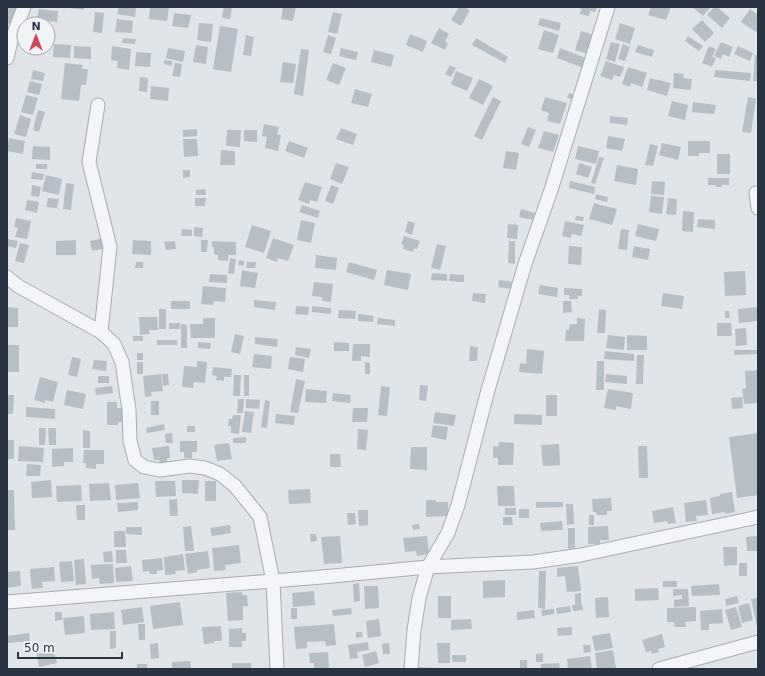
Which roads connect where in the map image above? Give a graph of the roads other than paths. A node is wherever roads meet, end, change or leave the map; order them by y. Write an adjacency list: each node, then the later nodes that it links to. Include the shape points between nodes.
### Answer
1 (24, 7): 3 (street)
2 (608, 7): 10 (street, via 525,264 458,505 448,533)
3 (7, 58)
4 (98, 105): 8 (street, via 89,162 110,248)
5 (756, 193): 6 (street)
6 (758, 208)
7 (7, 277): 8 (street, via 18,286)
8 (101, 332): 11 (street, via 114,344 122,362 129,410 130,441 135,460 144,467 159,470 190,466 205,468 220,474 235,486 260,517)
9 (758, 517): 10 (street, via 581,555 533,562)
10 (428, 567): 11 (street); 15 (street, via 419,598)
11 (272, 581): 12 (street); 14 (street)
12 (7, 602)
13 (758, 642): 16 (street)
14 (278, 669)
15 (412, 669)
16 (659, 669)

